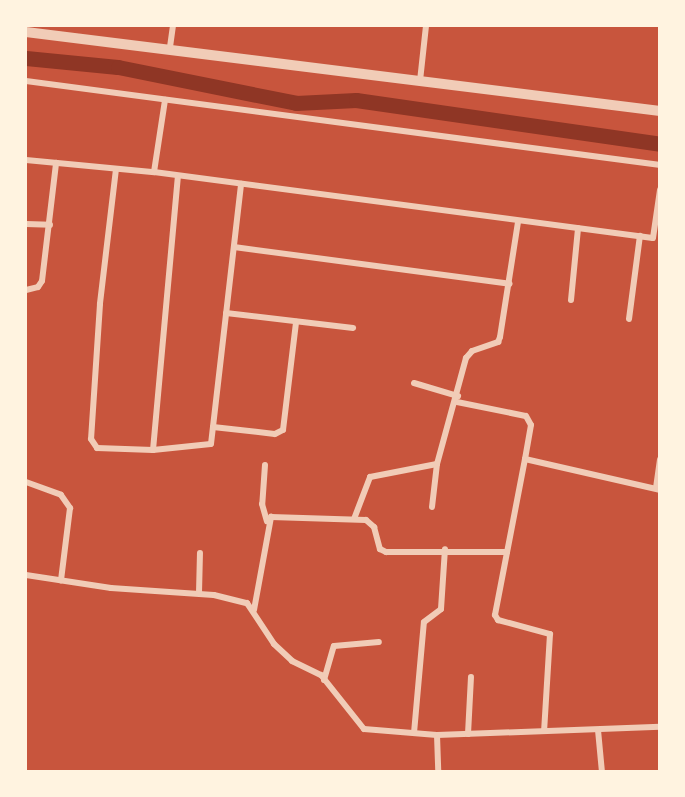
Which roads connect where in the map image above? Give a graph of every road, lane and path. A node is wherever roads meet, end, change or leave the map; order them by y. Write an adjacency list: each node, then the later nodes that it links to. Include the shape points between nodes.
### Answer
1 (173, 26): 4 (street)
2 (426, 26): 6 (street)
3 (26, 32): 4 (street)
4 (170, 47): 6 (street)
5 (26, 81): 7 (street)
6 (420, 81): 8 (street)
7 (165, 100): 11 (street); 13 (street)
8 (660, 111)
9 (26, 160): 10 (street)
10 (56, 163): 12 (street); 19 (street)
11 (660, 165)
12 (116, 169): 13 (street); 34 (street, via 100,304 91,443 97,448)
13 (154, 172): 14 (street)
14 (178, 177): 15 (street); 34 (street)
15 (241, 184): 17 (street); 23 (street)
16 (660, 190): 22 (street)
17 (518, 222): 20 (street); 24 (street)
18 (26, 224): 19 (street)
19 (50, 225): 25 (street, via 42,281 38,287)
20 (578, 228): 21 (street); 26 (street)
21 (640, 236): 22 (street); 28 (street)
22 (656, 238)
23 (234, 247): 24 (street); 27 (street)
24 (510, 284): 32 (street, via 498,342 469,353)
25 (26, 290)
26 (571, 300)
27 (226, 313): 29 (street); 33 (street)
28 (629, 319)
29 (297, 322): 30 (street); 33 (street, via 283,430 275,434)
30 (353, 328)
31 (414, 383): 32 (street)
32 (457, 399): 35 (street, via 526,416 531,425); 37 (street)
33 (213, 427): 34 (street, via 208,447)
34 (153, 450)
35 (525, 459): 40 (street); 45 (street)
36 (660, 459): 40 (street)
37 (437, 464): 41 (street); 42 (street, via 370,477)
38 (265, 465): 43 (street, via 262,504)
39 (26, 482): 48 (street, via 61,495 70,508)
40 (658, 489)
41 (432, 507)
42 (354, 519): 43 (street, via 270,517); 44 (street, via 371,523 383,551)
43 (267, 521): 50 (street)
44 (445, 549): 45 (street); 57 (street, via 441,609 423,625)
45 (507, 552): 56 (street, via 495,618 550,633)
46 (200, 553): 49 (street)
47 (26, 575): 48 (street)
48 (61, 580): 49 (street, via 111,588)
49 (199, 593): 50 (street, via 236,599)
50 (254, 610): 53 (street, via 287,658 315,670)
51 (379, 642): 53 (street, via 334,646)
52 (471, 677): 58 (street)
53 (324, 680): 57 (street, via 364,729)
54 (660, 727): 55 (street)
55 (598, 730): 56 (street); 61 (street)
56 (544, 731): 58 (street)
57 (414, 733): 59 (street)
58 (468, 734): 59 (street)
59 (437, 735): 60 (street)
60 (438, 771)
61 (602, 771)

